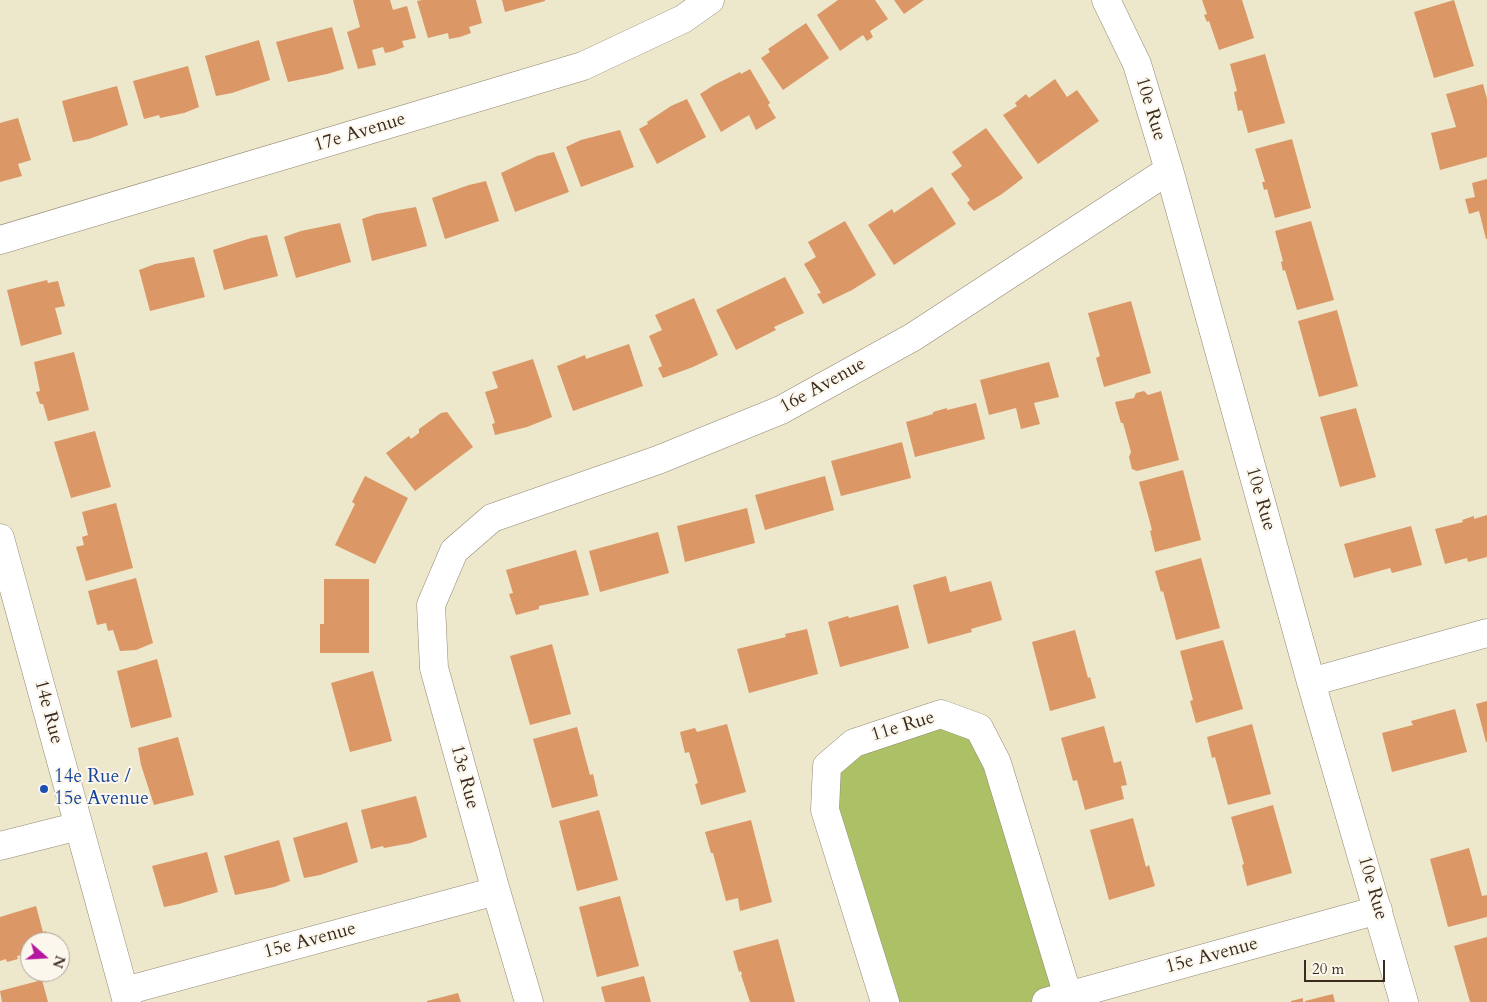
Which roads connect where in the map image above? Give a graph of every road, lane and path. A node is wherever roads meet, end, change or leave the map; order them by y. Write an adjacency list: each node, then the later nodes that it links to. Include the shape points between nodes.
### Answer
1 (710, 0): 4 (street, 17e Avenue, via 683,18 583,66)
2 (1106, 0): 3 (street, 10e Rue, via 1137,64)
3 (1168, 170): 6 (street, 16e Avenue, via 913,337 781,410 658,460 492,518); 8 (street, 10e Rue)
4 (0, 240)
5 (0, 538): 9 (street, 14e Rue)
6 (454, 551): 11 (street, 13e Rue, via 431,605 434,668)
7 (1487, 633): 8 (street)
8 (1311, 682): 12 (street, 10e Rue)
9 (79, 826): 10 (street); 13 (street, 14e Rue)
10 (0, 846)
11 (496, 891): 13 (street, 15e Avenue); 15 (street, 13e Rue)
12 (1378, 910): 14 (street, 15e Avenue); 17 (street, 10e Rue)
13 (126, 997)
14 (1057, 999): 16 (street, 11e Rue, via 997,763 979,728 941,714 854,742 827,766 826,810)
15 (529, 1002)
16 (885, 1002)
17 (1404, 1002)

